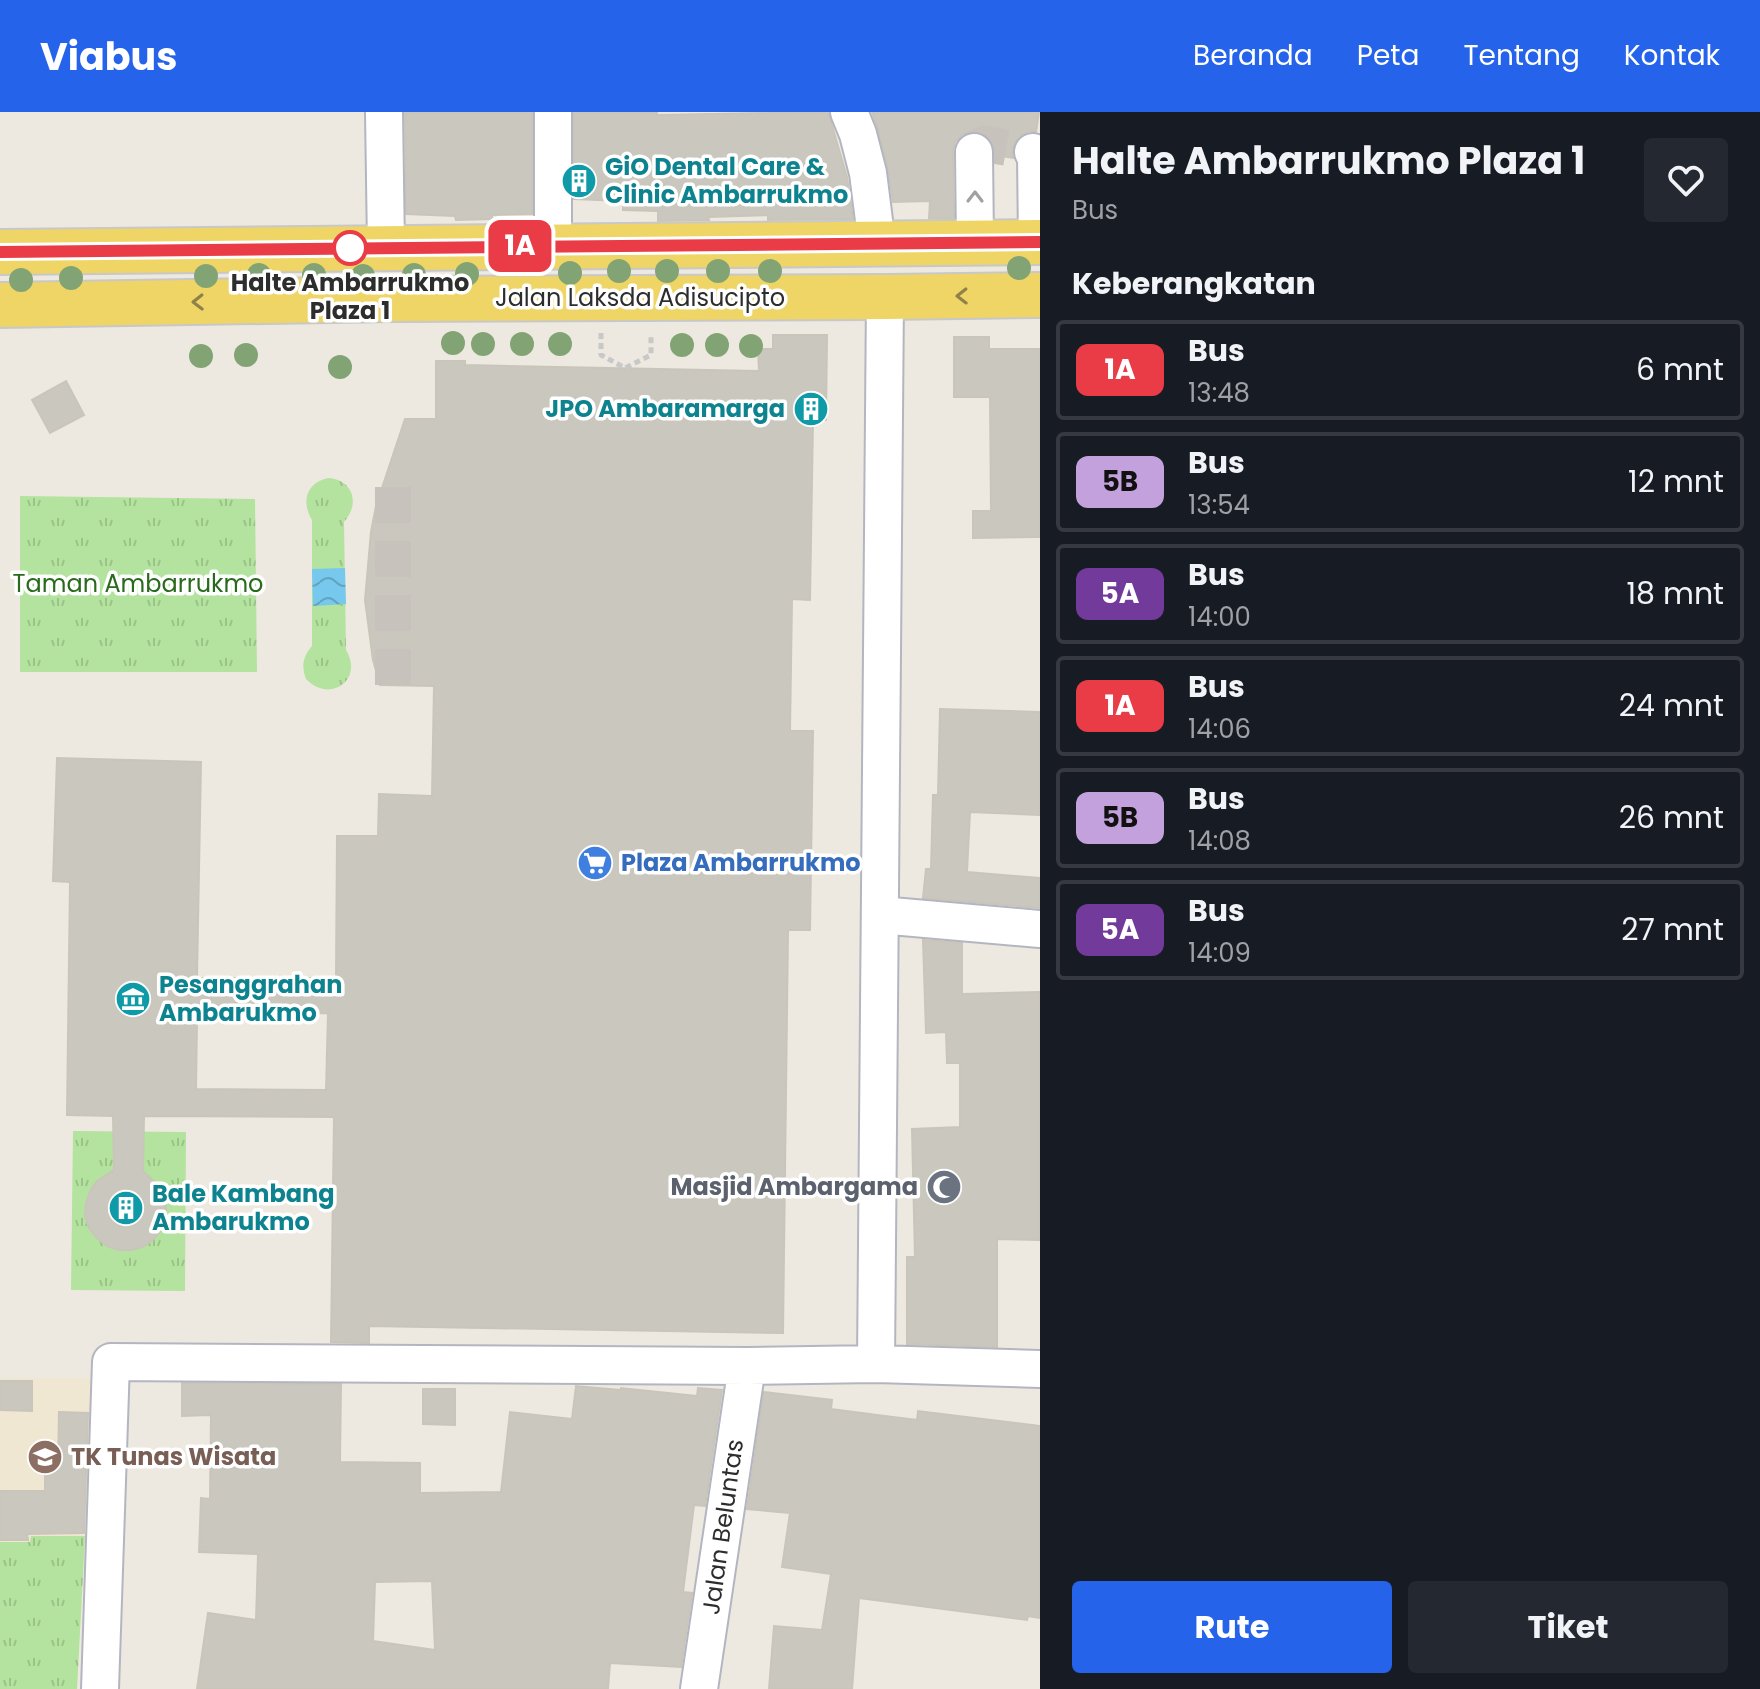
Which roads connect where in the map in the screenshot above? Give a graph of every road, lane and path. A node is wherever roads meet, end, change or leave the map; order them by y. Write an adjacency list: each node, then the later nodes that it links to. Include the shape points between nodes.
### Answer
1 (384, 112): 10 (street)
2 (553, 112): 9 (street)
3 (849, 112): 8 (street, via 868,173)
4 (974, 152): 7 (street, one-way to 4)
5 (1033, 152): 6 (street)
6 (1038, 242): 7 (main road)
7 (975, 243): 8 (main road)
8 (877, 244): 9 (main road)
9 (553, 246): 10 (main road)
10 (386, 247): 11 (main road)
11 (0, 252)
12 (1040, 295): 13 (main road, Jalan Laksda Adisucipto, one-way to 13)
13 (885, 297): 14 (main road, Jalan Laksda Adisucipto, one-way to 14); 17 (street)
14 (0, 305)
15 (651, 326): 16 (path, via 651,355 625,368 601,355)
16 (600, 327)
17 (880, 915): 18 (street); 19 (street)
18 (1040, 929)
19 (876, 1364): 20 (street); 21 (street)
20 (747, 1366): 22 (street, via 111,1362); 23 (street, Jalan Beluntas)
21 (1040, 1369)
22 (100, 1689)
23 (699, 1689)

